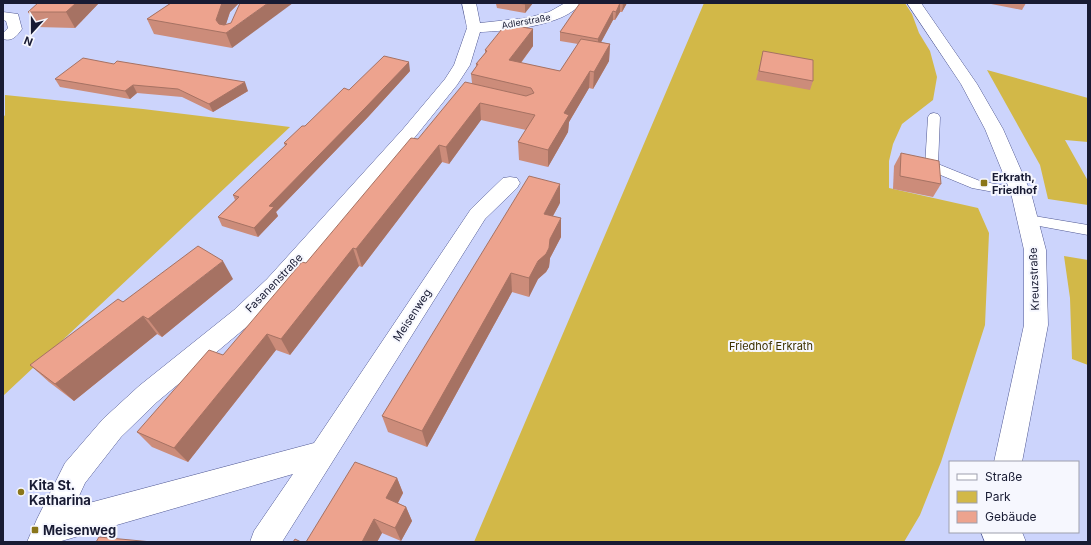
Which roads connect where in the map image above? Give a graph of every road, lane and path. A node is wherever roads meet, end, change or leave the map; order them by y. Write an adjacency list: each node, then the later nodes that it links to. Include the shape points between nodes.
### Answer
1 (469, 3): 5 (street, Fasanenstraße)
2 (574, 3): 5 (street, Adlerstraße, via 563,12 547,18)
3 (914, 3): 9 (street, Kreuzstraße, via 969,84 994,130)
4 (3, 16): 6 (street, via 13,17 15,29)
5 (474, 28): 16 (street, Fasanenstraße, via 453,91 409,133 275,285 242,317 148,394 112,428 75,473)
6 (8, 36)
7 (934, 117): 9 (lane, via 931,166 977,185)
8 (510, 183): 12 (street, Meisenweg, via 478,214)
9 (1021, 193): 10 (street, Kreuzstraße)
10 (1028, 220): 11 (lane); 13 (street, Kreuzstraße, via 1035,250 1036,325)
11 (1088, 230)
12 (323, 453): 16 (street); 17 (street, Meisenweg)
13 (1008, 461)
14 (991, 533): 18 (street)
15 (998, 533): 19 (street)
16 (45, 535)
17 (265, 542)
18 (986, 542)
19 (1011, 542)

